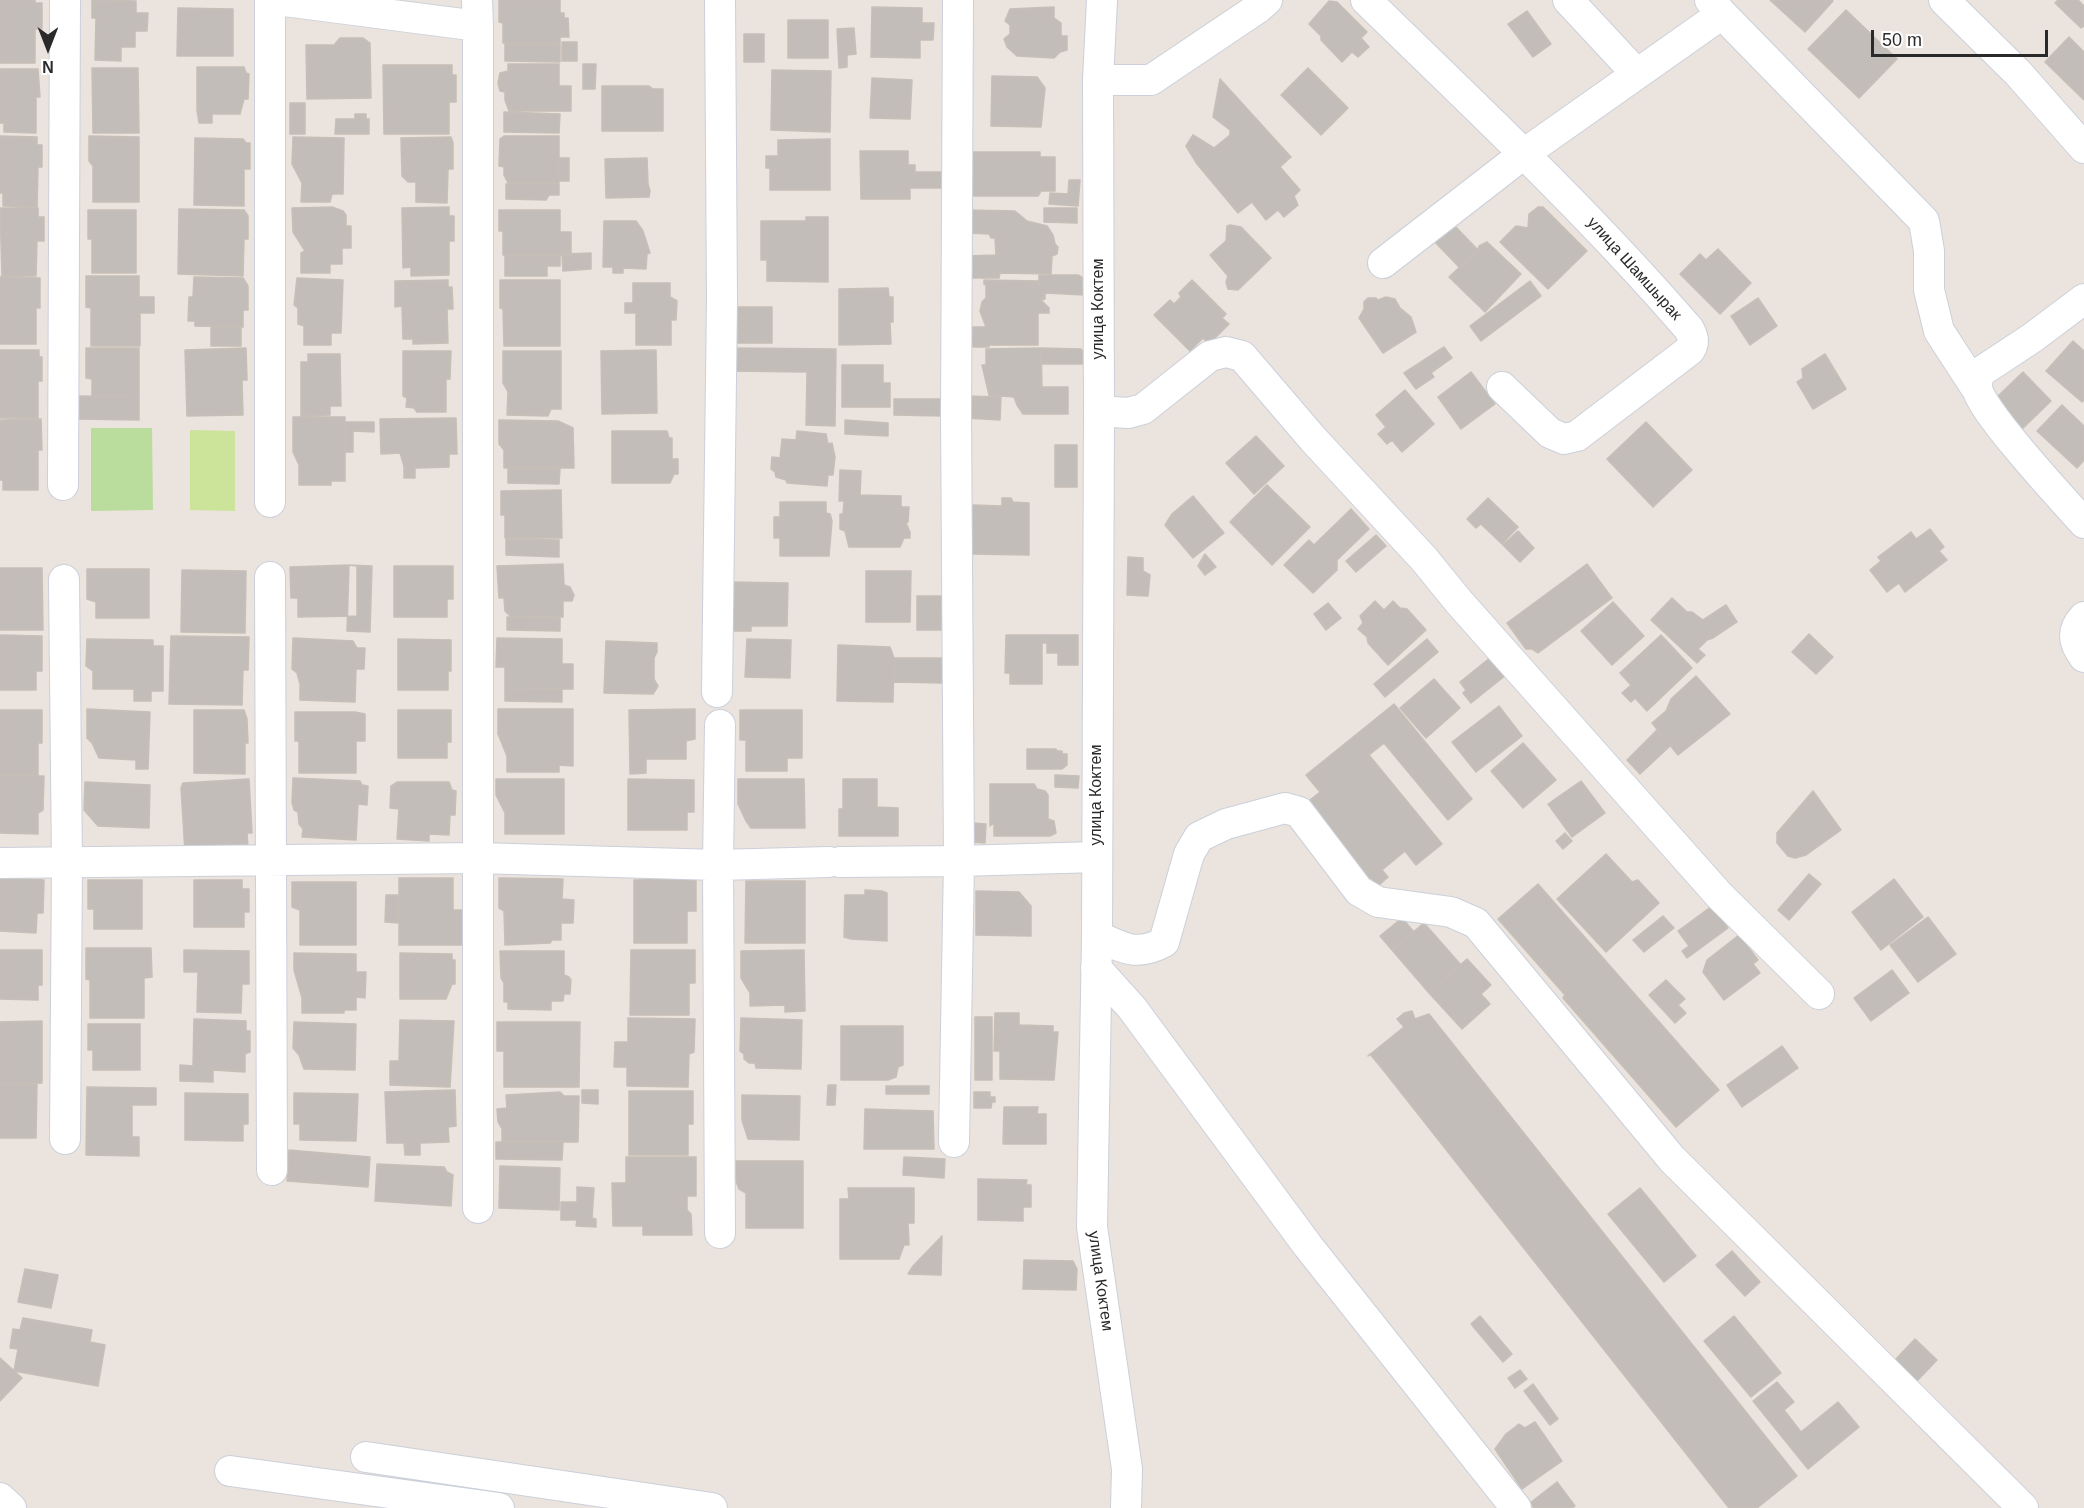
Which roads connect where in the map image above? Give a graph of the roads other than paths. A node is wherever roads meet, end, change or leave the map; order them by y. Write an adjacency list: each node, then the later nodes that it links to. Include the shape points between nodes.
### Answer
1 (65, 0): 22 (street)
2 (270, 0): 23 (street)
3 (277, 0): 12 (street)
4 (720, 0): 29 (street, via 722,299)
5 (958, 0): 34 (street)
6 (1102, 0): 14 (street, улица Коктем)
7 (1267, 0): 14 (street, via 1151,80)
8 (1366, 0): 16 (street)
9 (1568, 0): 13 (street)
10 (1944, 0): 15 (street, via 2018,73)
11 (1716, 7): 13 (street); 20 (street, via 1924,221 1929,290 1939,331)
12 (478, 13): 32 (street)
13 (1636, 74): 16 (street)
14 (1098, 80): 21 (street, улица Коктем)
15 (2084, 148)
16 (1525, 153): 17 (street); 19 (street, улица Шамшырак, via 1635,267 1689,329 1693,345 1577,436 1564,439 1550,433)
17 (1383, 263)
18 (2084, 299): 20 (street, via 1979,373)
19 (1502, 387)
20 (1976, 388): 24 (street, via 2026,458)
21 (1099, 411): 31 (street, улица Коктем); 40 (street, via 1128,413 1143,409 1210,356 1226,352 1242,356 1719,895)
22 (63, 485)
23 (270, 502)
24 (2084, 523)
25 (270, 578): 33 (street)
26 (64, 580): 36 (street)
27 (2084, 617): 28 (street, via 2075,631 2075,645)
28 (2084, 657)
29 (717, 692)
30 (720, 725): 37 (street)
31 (1097, 857): 34 (street); 38 (street, улица Коктем)
32 (478, 858): 33 (street); 37 (street); 44 (street)
33 (271, 861): 36 (street); 43 (street)
34 (959, 861): 37 (street); 42 (street)
35 (0, 863): 36 (street)
36 (67, 863): 41 (street)
37 (718, 865): 45 (street)
38 (1097, 936): 39 (street, улица Коктем); 54 (street, via 1130,950 1150,950 1164,942 1186,862 1200,837 1226,824 1285,808 1299,812 1359,891 1378,902 1451,912 1476,923 1672,1159)
39 (1096, 968): 52 (street, улица Коктем, via 1092,1227 1127,1469); 53 (street, via 1132,1008 1308,1246)
40 (1819, 994)
41 (65, 1139)
42 (954, 1142)
43 (272, 1170)
44 (478, 1208)
45 (720, 1233)
46 (366, 1457): 51 (street)
47 (230, 1471): 50 (street)
48 (0, 1498): 49 (street)
49 (11, 1508)
50 (499, 1508)
51 (712, 1508)
52 (1126, 1508)
53 (1516, 1508)
54 (2023, 1508)

